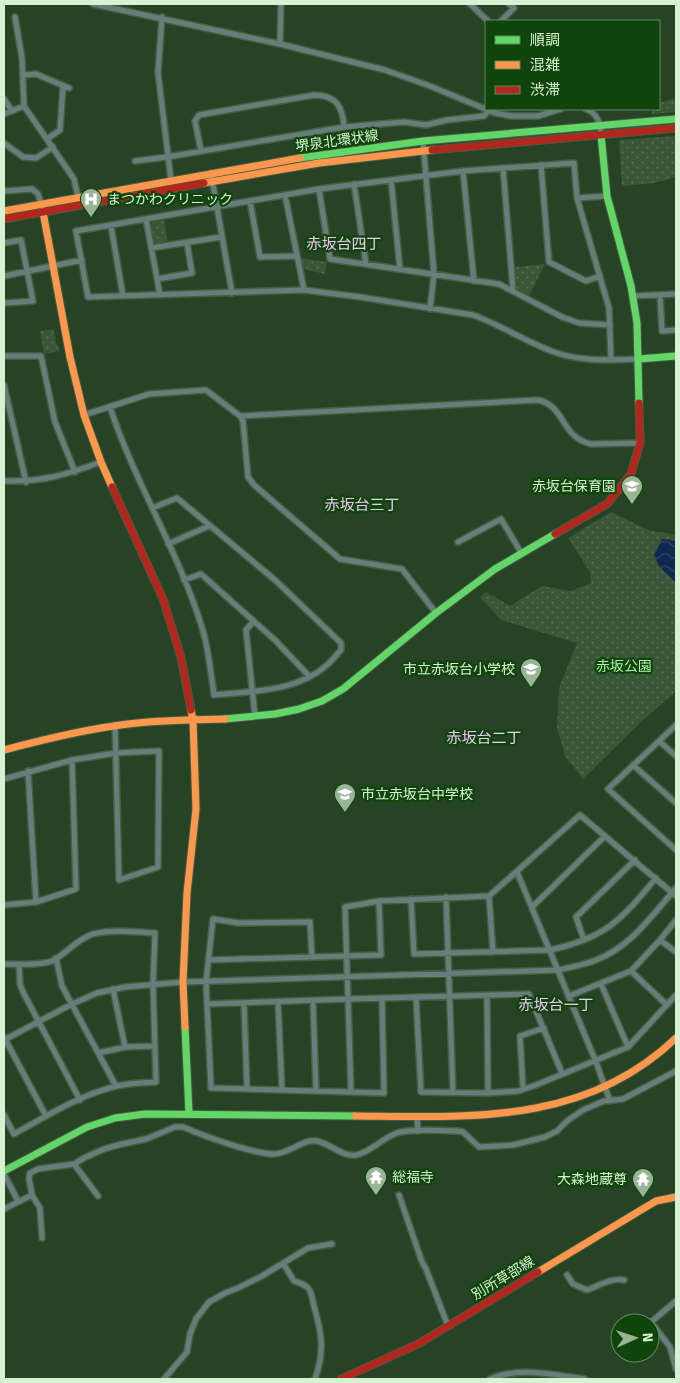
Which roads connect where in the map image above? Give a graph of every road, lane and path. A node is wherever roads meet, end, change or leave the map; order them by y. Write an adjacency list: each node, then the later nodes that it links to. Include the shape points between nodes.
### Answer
1 (93, 4): 6 (street)
2 (281, 4): 9 (street)
3 (470, 4): 7 (street)
4 (509, 4): 8 (street, via 514,8)
5 (14, 17): 10 (street)
6 (162, 17): 9 (street); 30 (street, via 158,73)
7 (487, 20)
8 (502, 20)
9 (280, 44): 13 (street, via 385,70)
10 (23, 75): 12 (street); 24 (street, via 36,74 66,87 60,130)
11 (4, 99): 17 (street)
12 (24, 106): 17 (street); 24 (street)
13 (485, 108)
14 (489, 110): 15 (street, via 502,115 538,116); 21 (street, via 484,116 426,125 404,122)
15 (554, 110)
16 (587, 110): 20 (street, via 596,116)
17 (12, 111): 18 (street)
18 (4, 114)
19 (676, 119): 20 (street, 堺泉北環状線)
20 (600, 126): 23 (street); 25 (street, 堺泉北環状線)
21 (344, 127): 28 (street); 28 (street, via 342,110 330,98 322,95 295,98 199,115 195,121)
22 (676, 128): 23 (street, 堺泉北環状線)
23 (601, 134): 29 (street, 堺泉北環状線); 44 (street)
24 (47, 139): 27 (street)
25 (423, 142): 29 (street); 35 (street, 堺泉北環状線)
26 (4, 143): 27 (street, via 23,156 36,158)
27 (52, 147): 45 (street, via 74,179)
28 (201, 151): 30 (street)
29 (424, 151): 36 (street); 39 (street, 堺泉北環状線, via 319,163)
30 (167, 158): 31 (street); 37 (street)
31 (136, 161)
32 (541, 165): 33 (street); 46 (street, via 574,163); 67 (street, via 550,262 586,281)
33 (502, 168): 34 (street); 71 (street)
34 (463, 171): 36 (street); 69 (street)
35 (210, 173): 37 (street, 堺泉北環状線); 39 (street)
36 (426, 176): 38 (street); 65 (street)
37 (171, 180): 45 (street, 堺泉北環状線)
38 (391, 180): 40 (street); 63 (street)
39 (212, 182): 49 (street); 51 (street, 堺泉北環状線)
40 (354, 184): 41 (street); 61 (street)
41 (319, 189): 43 (street); 61 (street, via 330,259)
42 (4, 191): 48 (street, via 32,189 38,194)
43 (285, 195): 47 (street); 59 (street)
44 (607, 196): 46 (street); 77 (street)
45 (78, 197): 48 (street, 堺泉北環状線)
46 (578, 198): 67 (street)
47 (250, 201): 49 (street); 59 (street, via 260,257)
48 (41, 204): 50 (street, 堺泉北環状線); 51 (street)
49 (216, 207): 53 (street); 55 (street)
50 (4, 211)
51 (43, 212): 52 (street, 堺泉北環状線); 62 (street)
52 (4, 219)
53 (146, 219): 54 (street); 58 (street)
54 (111, 226): 60 (street, via 76,231); 76 (street)
55 (221, 237): 57 (street); 72 (street)
56 (4, 243): 64 (street, via 21,240)
57 (187, 243): 58 (street); 68 (street, via 192,273)
58 (151, 248): 68 (street)
59 (296, 256): 70 (street)
60 (82, 260): 62 (street); 76 (street, via 88,297)
61 (366, 264): 63 (street)
62 (52, 265): 64 (street); 88 (street)
63 (400, 270): 65 (street)
64 (27, 271): 66 (street); 78 (street, via 33,301)
65 (434, 274): 69 (street); 79 (street)
66 (4, 276)
67 (600, 276): 80 (street, via 610,308)
68 (157, 279): 74 (street)
69 (474, 281): 71 (street, via 499,284)
70 (304, 290): 72 (street); 79 (street)
71 (513, 290): 80 (street, via 570,320)
72 (232, 293): 74 (street)
73 (676, 294): 75 (street)
74 (160, 295): 76 (street)
75 (660, 295): 77 (street); 81 (street, via 662,331)
76 (123, 296)
77 (633, 296): 84 (street)
78 (4, 302)
79 (430, 309): 85 (street, via 473,315 555,352 576,358)
80 (610, 325): 85 (street)
81 (676, 330)
82 (4, 356): 92 (street, via 41,356 55,422)
83 (676, 356): 84 (street)
84 (639, 359): 85 (street); 90 (street)
85 (611, 360)
86 (4, 385): 94 (street)
87 (110, 406): 88 (street); 89 (street, via 149,394 206,390); 95 (street, via 121,441)
88 (84, 415): 91 (street)
89 (240, 416): 90 (street, via 538,400 551,404 570,432 584,442); 101 (street, via 244,427 248,477 254,485 340,559 402,570)
90 (640, 443): 99 (street, via 631,474 607,504)
91 (101, 462): 92 (street); 106 (street, via 163,599 181,657)
92 (75, 472): 94 (street)
93 (4, 481): 94 (street)
94 (26, 482)
95 (152, 508): 96 (street, via 177,498); 98 (street)
96 (209, 526): 98 (street); 103 (street, via 275,580 341,643 340,650 327,666)
97 (458, 542): 99 (street, via 501,518)
98 (168, 544): 100 (street)
99 (522, 554): 101 (street, via 495,569)
100 (184, 580): 102 (street, via 200,574); 104 (street, via 204,633 214,695)
101 (436, 612): 105 (street, via 329,699 298,710)
102 (254, 621): 103 (street); 104 (street, via 246,630)
103 (309, 676): 104 (street, via 283,687)
104 (252, 691): 105 (street)
105 (255, 716): 106 (street)
106 (193, 720): 107 (street); 148 (street, via 196,809 187,893)
107 (115, 725): 110 (street, via 68,733); 111 (street)
108 (676, 725): 109 (street)
109 (659, 741): 112 (street); 114 (street)
110 (4, 750)
111 (116, 753): 111 (street, via 118,861 119,880 158,867 159,750); 113 (street)
112 (676, 756)
113 (72, 760): 115 (street); 128 (street, via 76,889)
114 (633, 765): 117 (street); 119 (street, via 608,789)
115 (28, 772): 116 (street); 128 (street)
116 (4, 779)
117 (676, 803)
118 (605, 836): 120 (street); 121 (street, via 580,815); 130 (street)
119 (676, 850)
120 (635, 860): 122 (street); 132 (street, via 576,917)
121 (517, 872): 124 (street); 130 (street)
122 (656, 878): 123 (street); 132 (street, via 616,923)
123 (675, 892): 144 (street, via 614,950 597,960)
124 (489, 896): 125 (street); 136 (street)
125 (446, 897): 126 (street); 135 (street)
126 (411, 899): 127 (street); 135 (street, via 414,954)
127 (378, 901): 138 (street, via 345,907); 138 (street, via 381,954)
128 (36, 902): 129 (street)
129 (4, 905)
130 (532, 907): 134 (street)
131 (676, 920): 133 (street)
132 (584, 940): 134 (street)
133 (660, 940): 137 (street); 145 (street)
134 (550, 950): 136 (street); 144 (street)
135 (449, 952): 136 (street); 146 (street)
136 (493, 952)
137 (676, 952)
138 (347, 956): 139 (street); 147 (street)
139 (312, 957): 141 (street); 141 (street, via 310,922 239,923 213,919)
140 (56, 958): 143 (street, via 49,962); 150 (street, via 92,934 155,933); 163 (street, via 62,986)
141 (208, 960): 149 (street)
142 (4, 964): 143 (street)
143 (19, 964): 166 (street, via 20,984)
144 (559, 970): 146 (street); 156 (street)
145 (631, 971): 151 (street); 165 (street)
146 (449, 973): 147 (street); 154 (street)
147 (347, 978): 149 (street); 158 (street)
148 (183, 982): 149 (street); 150 (street); 188 (street)
149 (206, 982): 164 (street)
150 (153, 984): 152 (street); 170 (street)
151 (601, 984): 156 (street); 171 (street)
152 (113, 989): 163 (street); 172 (street)
153 (676, 995): 165 (street)
154 (450, 996): 155 (street); 157 (street); 184 (street)
155 (487, 996): 167 (street, via 529,994); 185 (street)
156 (569, 996): 174 (street)
157 (416, 998): 159 (street); 184 (street, via 421,1092)
158 (348, 999): 159 (street); 160 (street); 183 (street)
159 (382, 999): 183 (street, via 384,1093)
160 (313, 1001): 161 (street); 182 (street)
161 (278, 1002): 162 (street); 181 (street)
162 (244, 1003): 164 (street); 179 (street)
163 (72, 1004): 166 (street); 173 (street)
164 (207, 1004): 179 (street, via 211,1088)
165 (667, 1006): 171 (street)
166 (39, 1022): 169 (street); 186 (street)
167 (544, 1028): 176 (street); 180 (street, via 520,1036)
168 (676, 1038): 177 (street, via 637,1070)
169 (4, 1039): 190 (street)
170 (155, 1046): 172 (street); 178 (street, via 156,1082)
171 (628, 1047): 174 (street)
172 (125, 1048): 173 (street)
173 (98, 1054): 178 (street)
174 (596, 1062): 176 (street); 177 (street)
175 (676, 1071): 187 (street, via 623,1099)
176 (562, 1073): 180 (street)
177 (605, 1085): 187 (street); 191 (street, via 557,1104 521,1112 460,1117)
178 (116, 1086): 186 (street)
179 (247, 1089): 181 (street)
180 (523, 1089): 185 (street)
181 (282, 1090): 182 (street)
182 (316, 1091): 183 (street)
183 (351, 1091)
184 (454, 1093): 185 (street)
185 (488, 1093)
186 (80, 1100): 190 (street)
187 (610, 1101): 192 (street, via 583,1110 545,1137 512,1145 479,1147 458,1130)
188 (189, 1113): 191 (street); 194 (street, via 115,1118 87,1127)
189 (4, 1115): 190 (street, via 14,1134)
190 (46, 1116)
191 (416, 1116): 192 (street)
192 (418, 1131): 193 (street, via 398,1132 354,1155 347,1155 317,1140 309,1140 288,1152 275,1154 261,1153 175,1127 104,1150)
193 (74, 1164): 195 (street, via 48,1166 30,1173); 197 (street)
194 (4, 1172): 199 (street)
195 (32, 1195): 199 (street); 201 (street, via 40,1208)
196 (400, 1195): 207 (street)
197 (98, 1196)
198 (676, 1197): 207 (street, 別所草部線, via 656,1202)
199 (18, 1201): 200 (street)
200 (4, 1208)
201 (42, 1238)
202 (332, 1244): 203 (street, via 308,1248)
203 (283, 1263): 209 (street, via 210,1302 196,1319 186,1352); 210 (street, via 294,1281 310,1289 322,1344)
204 (567, 1275): 205 (street, via 573,1284 587,1290 620,1278)
205 (624, 1280)
206 (676, 1301): 208 (street, via 651,1322 670,1347)
207 (448, 1326): 211 (street, 別所草部線, via 418,1344)
208 (676, 1369)
209 (164, 1379)
210 (316, 1379)
211 (341, 1379)
212 (493, 1379): 213 (street, via 518,1373)
213 (584, 1379)

